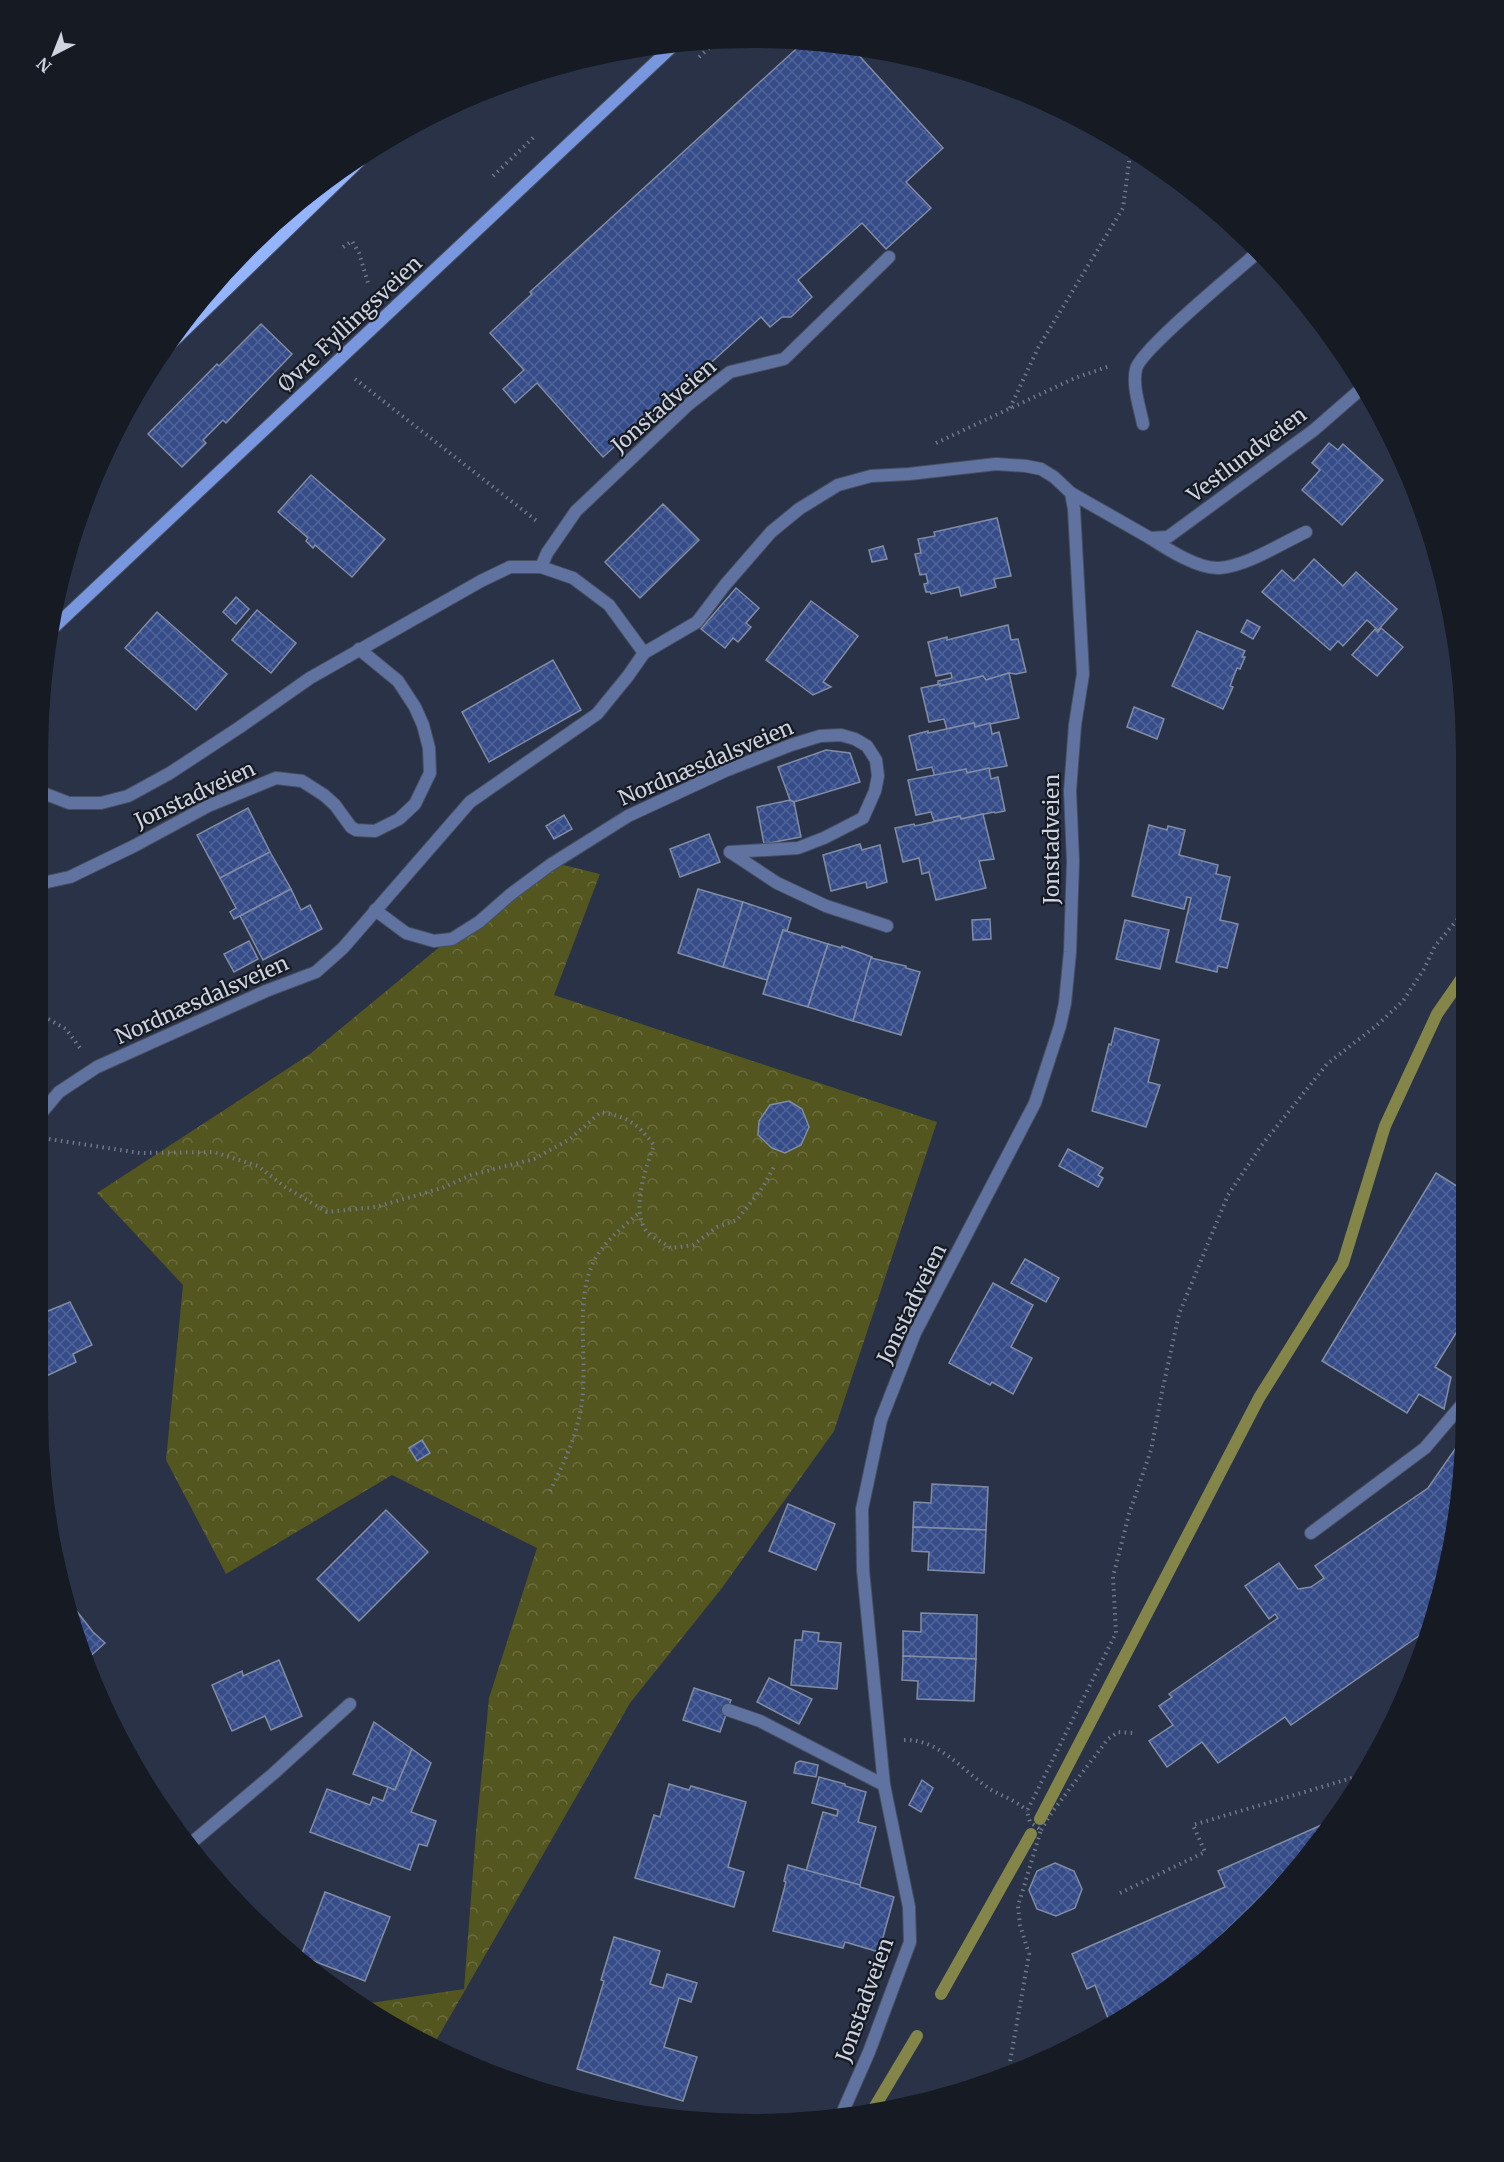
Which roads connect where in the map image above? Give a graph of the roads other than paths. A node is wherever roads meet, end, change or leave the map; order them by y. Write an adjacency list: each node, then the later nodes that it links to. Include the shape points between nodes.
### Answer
1 (665, 54): 12 (main road, Øvre Fyllingsveien)
2 (323, 193): 5 (main road)
3 (890, 257): 11 (street, Jonstadveien, via 784,359 730,372 689,404 576,511)
4 (1253, 257): 7 (street, via 1152,348 1136,369)
5 (210, 303)
6 (1357, 392): 10 (street, Vestlundveien, via 1314,430 1168,537)
7 (1143, 424)
8 (1071, 493): 10 (street); 14 (street, via 1041,469 996,464 871,476 838,484 771,532 697,622); 24 (street, Jonstadveien, via 1083,674 1070,791 1073,861 1065,1003 1035,1103 915,1334 880,1420 862,1509 863,1570)
9 (1306, 532): 10 (street, via 1238,564 1216,568 1179,556)
10 (1150, 538)
11 (541, 567): 13 (street, Jonstadveien, via 510,567); 14 (street, Jonstadveien, via 573,578 609,605)
12 (61, 621)
13 (359, 649): 15 (street, Jonstadveien, via 170,773 128,796 101,803 69,803); 16 (street, Jonstadveien, via 398,681 415,707 429,748 430,773 415,804 399,819 375,831 356,830 324,795 302,781 276,778 208,806 70,877)
14 (644, 653): 17 (street, Nordnæsdalsveien, via 597,714 470,802)
15 (48, 796)
16 (48, 882)
17 (375, 910): 18 (street, Nordnæsdalsveien, via 406,933 434,940 452,939 550,865 628,816 791,745 820,736 842,735 867,747 876,760 875,791 862,818 798,848 729,852 777,883 826,906); 19 (street, Nordnæsdalsveien, via 343,948 316,972 95,1069 59,1092)
18 (886, 926)
19 (48, 1105)
20 (1456, 1412): 21 (street, via 1425,1448)
21 (1311, 1533)
22 (350, 1704): 25 (street)
23 (728, 1710): 24 (street, via 760,1721)
24 (884, 1785): 26 (street, Jonstadveien, via 909,1907 910,1942)
25 (194, 1840)
26 (844, 2108)

